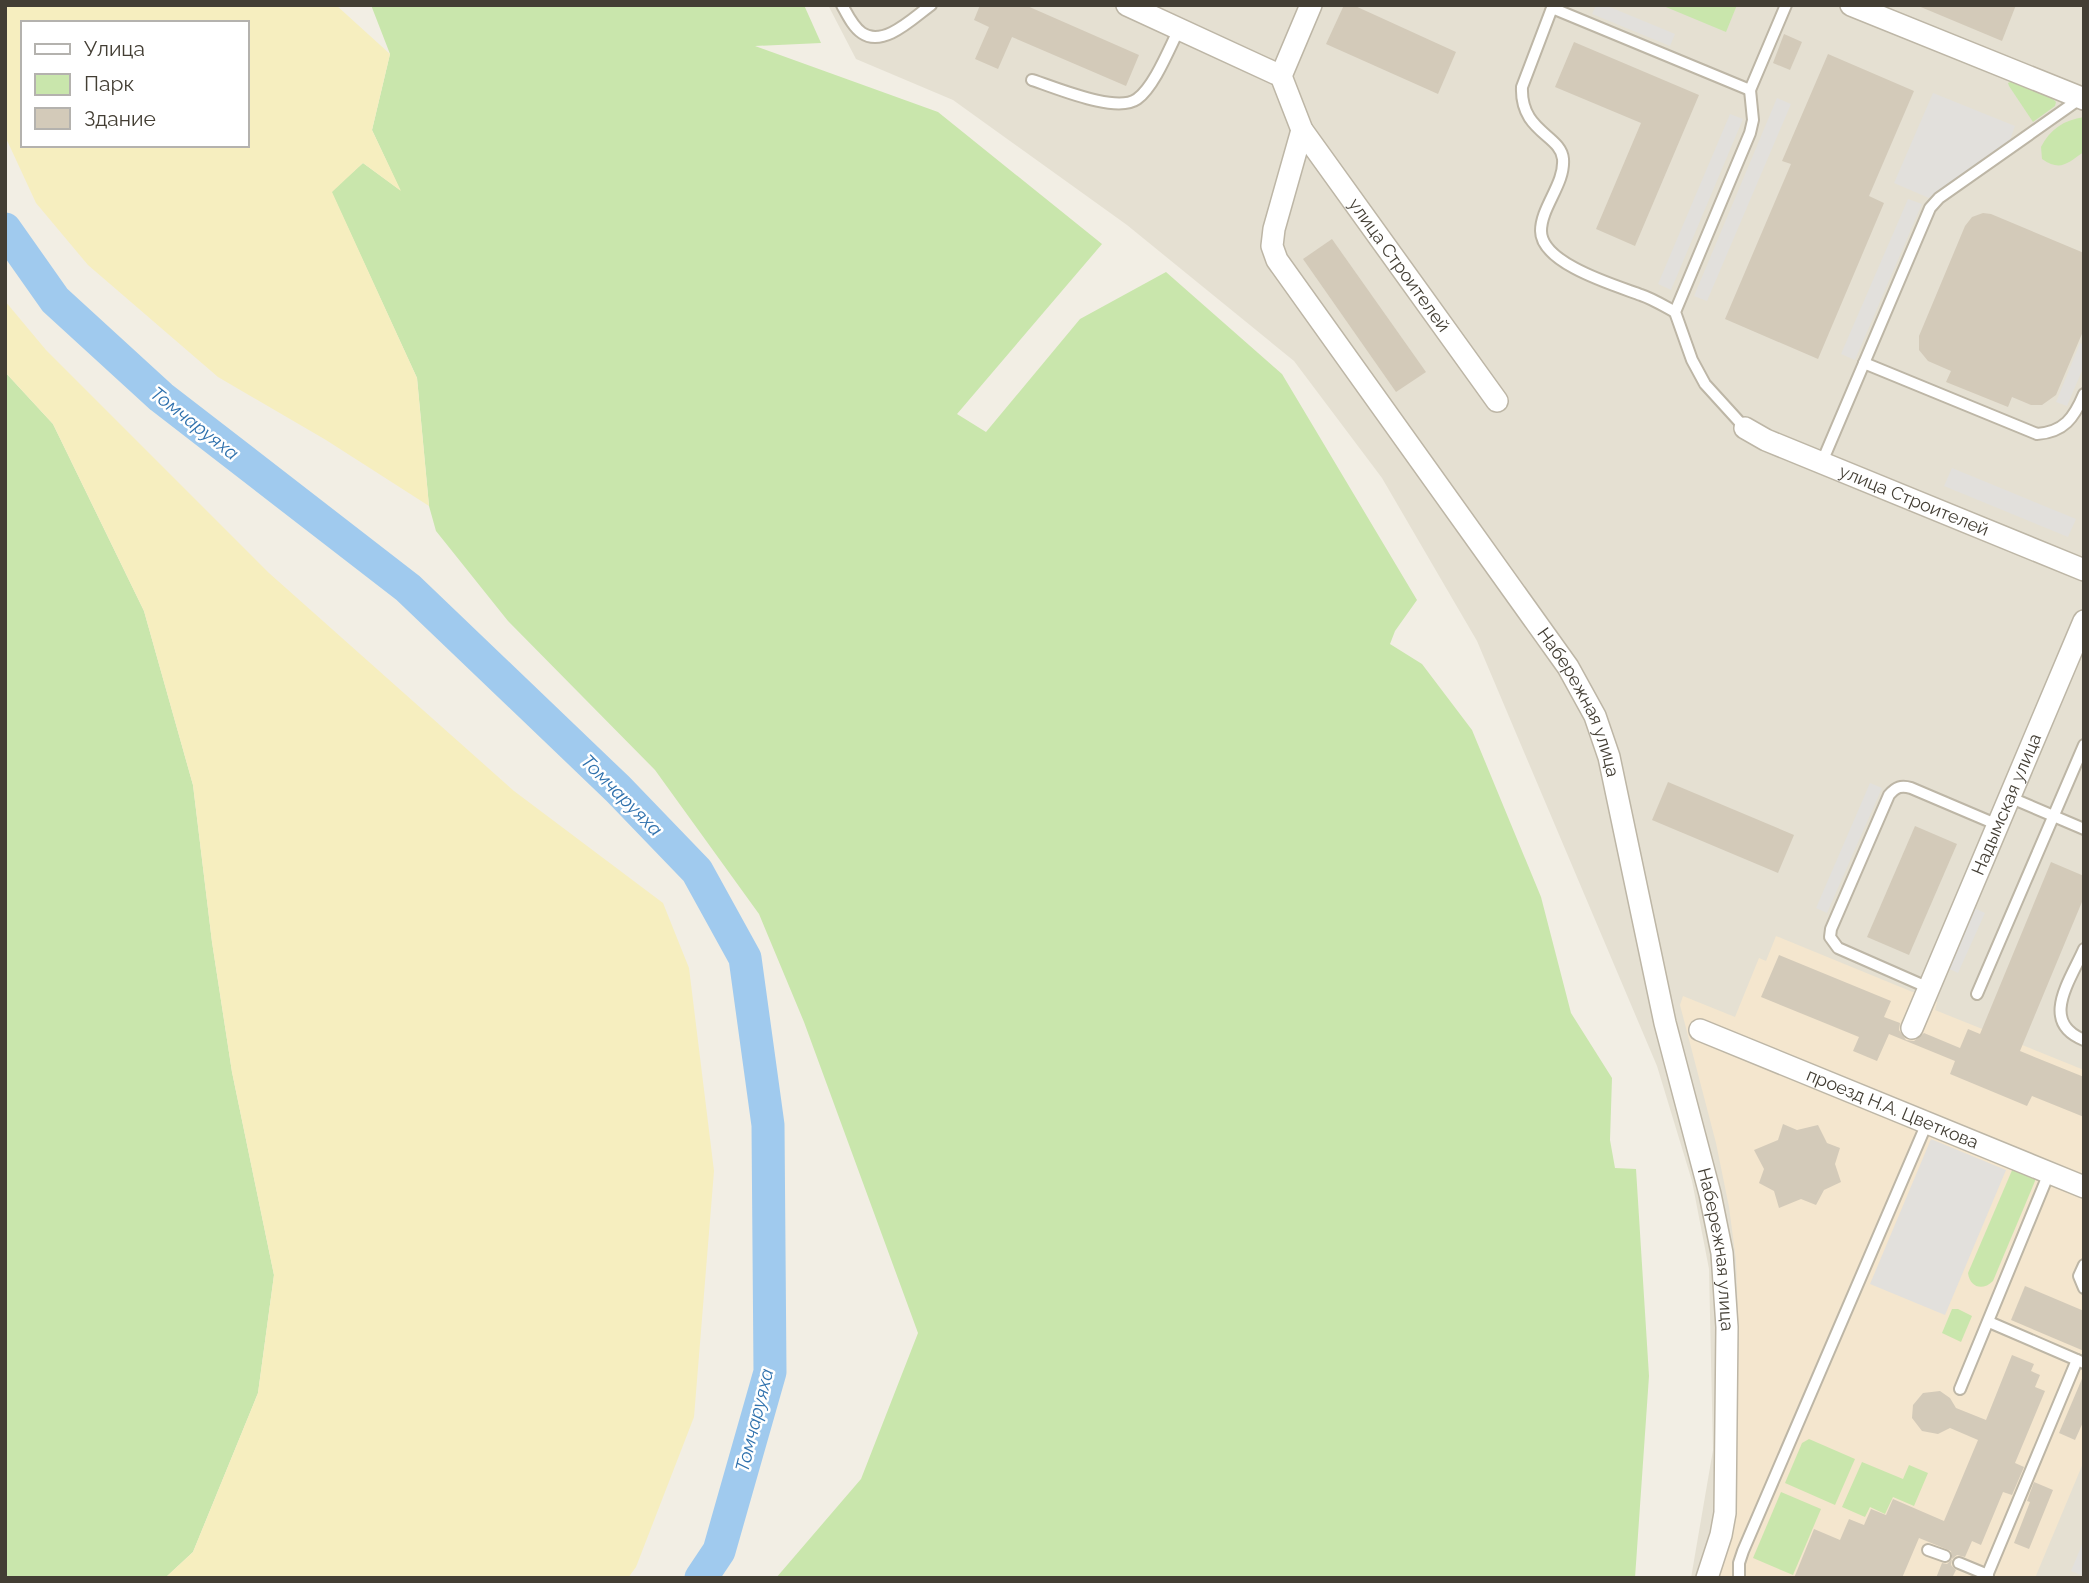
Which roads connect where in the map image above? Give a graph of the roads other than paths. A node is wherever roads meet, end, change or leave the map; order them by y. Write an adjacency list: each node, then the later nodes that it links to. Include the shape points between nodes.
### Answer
1 (842, 5): 2 (lane, via 861,33 874,37 888,35)
2 (932, 5)
3 (1127, 5): 8 (street)
4 (1311, 5): 9 (street)
5 (1786, 5): 11 (lane)
6 (1851, 5): 12 (street)
7 (1552, 7): 11 (lane); 14 (lane, via 1522,87 1522,100 1534,126 1558,148 1563,159 1540,230 1543,243 1583,274)
8 (1179, 29): 9 (street); 10 (lane, via 1148,87 1125,104 1110,104)
9 (1281, 76): 13 (street)
10 (1032, 80)
11 (1750, 90): 14 (lane, via 1750,133)
12 (2083, 96): 15 (lane, via 1930,208)
13 (1302, 130): 17 (street, улица Строителей); 45 (street, Набережная улица, via 1274,229 1272,246 1277,260 1569,667 1595,716 1609,757 1665,1023 1722,1254 1727,1327 1725,1513)
14 (1675, 312): 18 (lane, via 1704,384)
15 (1864, 363): 16 (lane, via 2038,434 2058,430 2070,421); 19 (lane)
16 (2084, 394)
17 (1497, 401)
18 (1745, 428): 19 (street, улица Строителей)
19 (1822, 463): 20 (street, улица Строителей)
20 (2084, 570)
21 (2084, 621): 23 (street, Надымская улица)
22 (2084, 745): 24 (lane)
23 (2009, 797): 24 (lane); 25 (street, Надымская улица)
24 (2053, 816): 26 (lane); 29 (lane)
25 (1998, 825): 28 (street, Надымская улица); 28 (lane, via 1911,788 1895,788 1832,929 1830,937 1838,948)
26 (2084, 829)
27 (2084, 949): 32 (lane, via 2059,1018 2072,1035)
28 (1929, 988): 30 (street, Надымская улица)
29 (1977, 994)
30 (1912, 1028)
31 (1700, 1030): 33 (street, проезд Н.А. Цветкова)
32 (2084, 1040)
33 (1927, 1123): 34 (street, проезд Н.А. Цветкова); 46 (lane, via 1743,1551)
34 (2049, 1173): 35 (street, проезд Н.А. Цветкова); 38 (lane)
35 (2084, 1187)
36 (2084, 1265): 37 (lane, via 2079,1276)
37 (2084, 1288)
38 (1989, 1322): 39 (lane); 40 (lane)
39 (2080, 1361): 44 (lane)
40 (1960, 1389)
41 (1928, 1550): 42 (lane)
42 (1945, 1556)
43 (1959, 1563): 44 (lane)
44 (1987, 1576)
45 (1707, 1578)
46 (1739, 1578)

